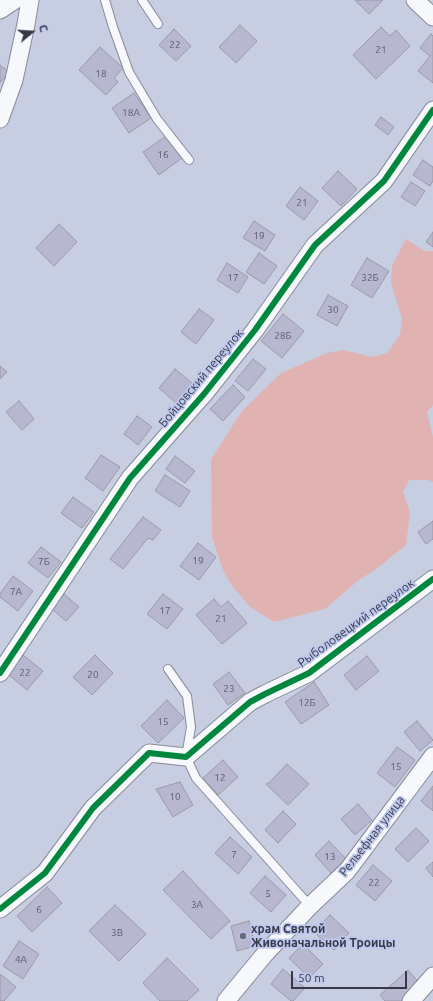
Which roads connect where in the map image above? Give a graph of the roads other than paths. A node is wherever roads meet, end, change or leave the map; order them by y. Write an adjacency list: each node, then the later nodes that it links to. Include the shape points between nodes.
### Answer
1 (15, 0): 6 (street)
2 (30, 0): 10 (street, via 14,80)
3 (105, 0): 11 (lane, via 128,72 157,119)
4 (142, 0): 8 (lane)
5 (415, 0): 7 (street)
6 (0, 10)
7 (433, 17)
8 (158, 24)
9 (433, 110): 14 (street, Бойцовский переулок, via 384,181 315,246 246,342 130,478)
10 (0, 119)
11 (189, 160)
12 (433, 580): 16 (street, Рыболовецкий переулок, via 309,673 250,702)
13 (168, 669): 16 (lane, via 187,696 191,727)
14 (0, 673)
15 (433, 756): 17 (street, Рельефная улица, via 347,871)
16 (186, 757): 17 (lane, via 196,778); 18 (street, via 149,753 92,808 45,873)
17 (310, 906): 20 (street, Рельефная улица, via 264,955)
18 (0, 909)
19 (433, 976): 21 (street)
20 (226, 1001)
21 (411, 1001)

